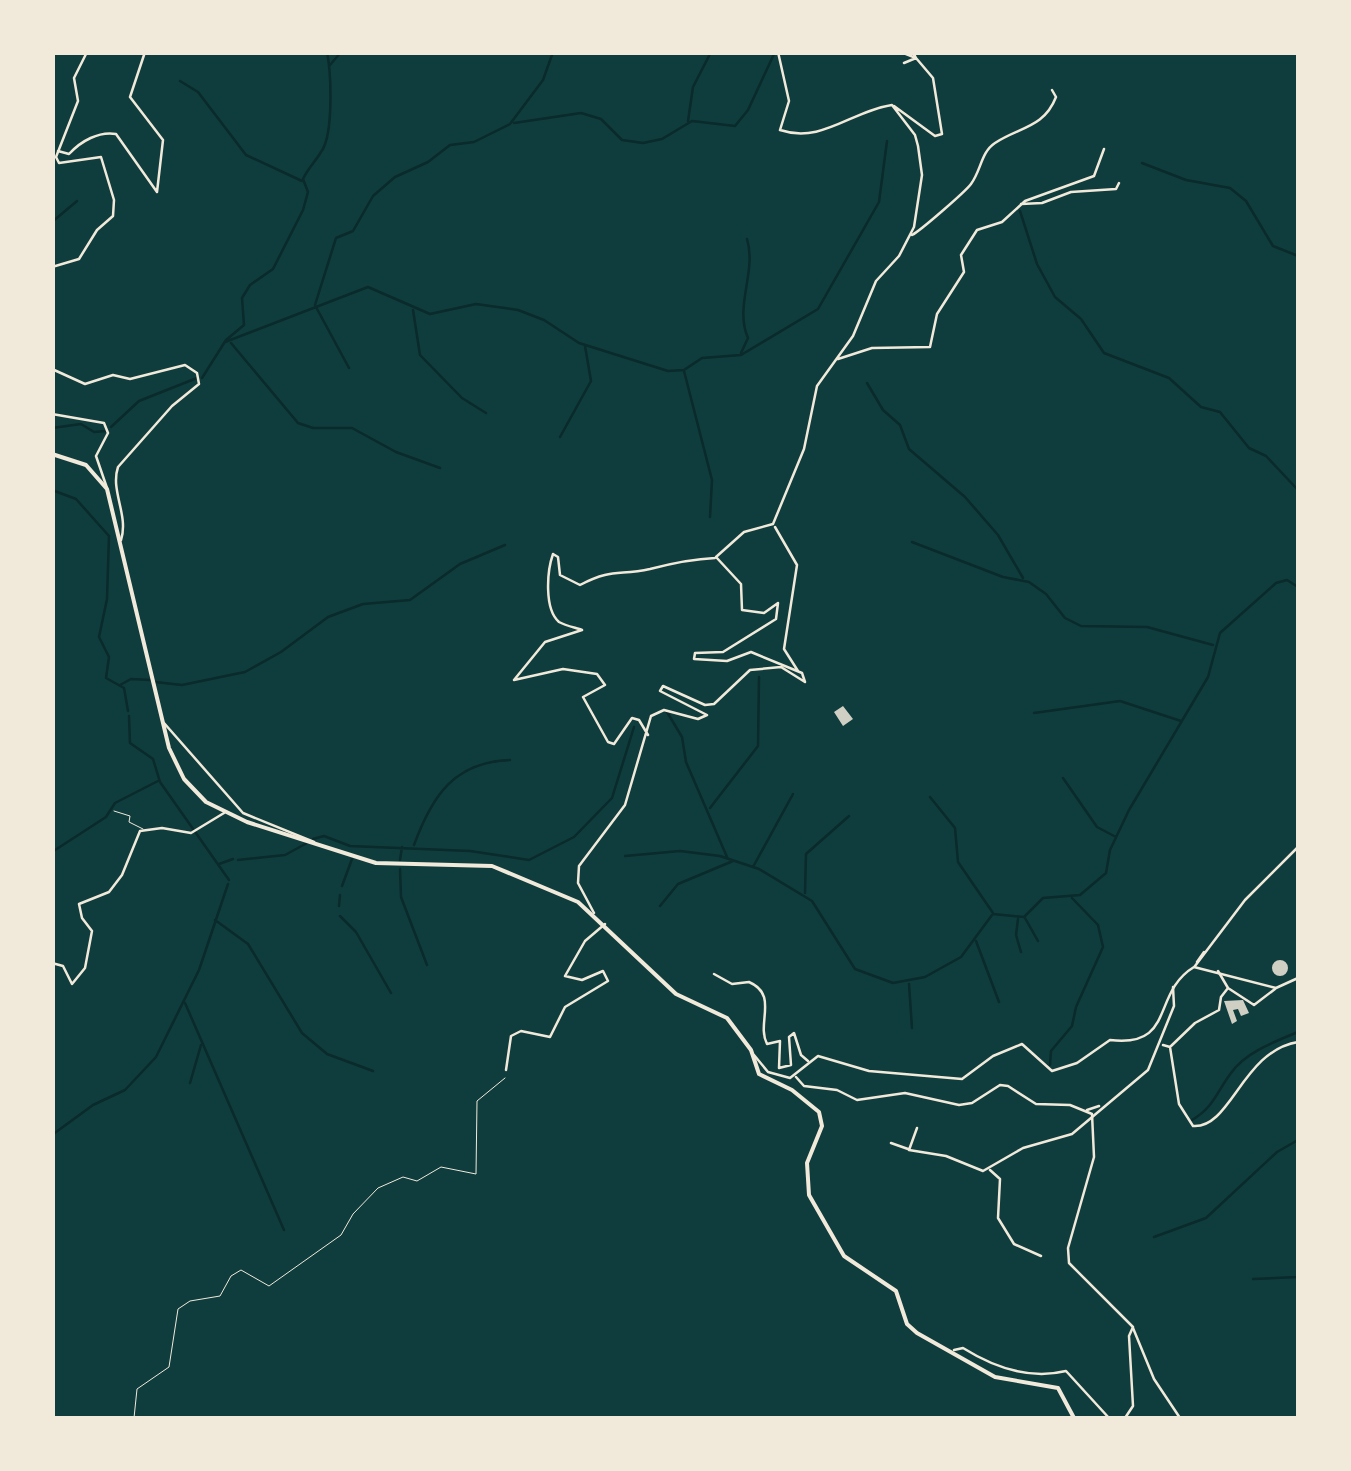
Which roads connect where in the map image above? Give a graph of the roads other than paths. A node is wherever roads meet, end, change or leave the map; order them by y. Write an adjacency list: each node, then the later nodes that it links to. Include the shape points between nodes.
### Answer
1 (87, 52): 10 (street, via 72,85 78,101)
2 (145, 52): 10 (street, via 130,97 163,140 157,192 116,134 78,144 70,154)
3 (778, 52): 8 (street, via 789,100 780,130 822,133 860,111)
4 (901, 52): 5 (street)
5 (914, 55): 6 (street); 8 (street, via 933,78 942,134 935,136)
6 (904, 64)
7 (1052, 90): 13 (street, via 1056,97 1046,114 993,144 971,184)
8 (892, 106): 13 (street, via 918,146 922,175)
9 (1104, 150): 12 (street, via 1094,176)
10 (56, 151): 14 (street, via 59,163 101,157 114,200 113,216 87,252)
11 (1119, 184): 12 (street)
12 (1021, 204): 15 (street, via 968,241 961,255 964,272 937,314 930,347 872,348)
13 (910, 236): 15 (street, via 876,281 861,323)
14 (52, 266)
15 (836, 359): 20 (street, via 817,386 803,451)
16 (52, 369): 21 (street, via 85,384 185,365 197,374 200,384 172,406 116,473)
17 (52, 414): 19 (street, via 104,424 108,433 96,456)
18 (52, 454): 19 (main road, via 86,464)
19 (107, 489): 21 (main road)
20 (773, 524): 22 (street, via 744,532); 23 (street, via 797,565 784,649)
21 (121, 541): 24 (main road)
22 (716, 557): 23 (street, via 741,584 742,610 764,613 778,602 779,614 722,652 695,653 694,659 727,661 751,652); 25 (street, via 606,571 580,585 560,574 553,554 548,567 553,613 582,630 546,642 514,680 563,669 597,674 605,685 583,697 608,742 614,744 632,718)
23 (799, 672): 25 (street, via 805,682 782,668 750,670 714,704 663,686 669,698 707,715 698,719 664,710 652,716)
24 (164, 723): 27 (main road, via 184,779); 29 (street, via 243,814)
25 (648, 736): 31 (street, via 626,805 579,866 578,883)
26 (114, 811): 28 (lane)
27 (224, 813): 28 (street, via 197,830); 29 (main road)
28 (143, 829): 34 (street, via 109,892 79,904 92,931 85,968 70,984 63,966)
29 (315, 842): 31 (main road, via 389,865 492,866)
30 (1298, 847): 35 (street, via 1245,900)
31 (594, 914): 32 (main road)
32 (605, 924): 45 (main road, via 676,994 728,1018); 47 (street, via 584,942 565,976 582,980 604,971 608,981 565,1007 550,1037 521,1031 511,1036)
33 (1204, 952): 35 (street)
34 (52, 964)
35 (1194, 967): 36 (street); 39 (street)
36 (1218, 971): 40 (street); 41 (street)
37 (714, 974): 46 (street, via 732,984 749,982 763,995 761,1032 766,1044 780,1041 778,1068 791,1065 794,1033)
38 (1298, 978): 41 (street)
39 (1173, 987): 43 (street); 46 (street, via 1159,1022 1143,1038 1110,1040 1052,1071 1022,1044 962,1079 869,1071 818,1056)
40 (1228, 988): 41 (street, via 1254,1005); 44 (street, via 1220,1010 1194,1023)
41 (1276, 988)
42 (1298, 1042): 44 (street, via 1265,1056 1221,1115 1200,1126 1178,1104)
43 (1162, 1044): 44 (street); 49 (street, via 1148,1070)
44 (1170, 1047)
45 (751, 1050): 48 (street, via 768,1072); 58 (main road, via 760,1074 792,1090 822,1117 807,1163 809,1195 844,1256 896,1291 907,1324)
46 (808, 1061): 48 (street)
47 (506, 1070)
48 (796, 1076): 50 (street, via 804,1086 857,1100 905,1094 959,1105 1000,1085 1036,1104)
49 (1102, 1107): 50 (street); 51 (street)
50 (1086, 1110): 51 (street)
51 (1092, 1114): 55 (street, via 1072,1134 1023,1148); 57 (street, via 1094,1157 1069,1262)
52 (917, 1128): 54 (street)
53 (890, 1143): 54 (street)
54 (909, 1150): 55 (street)
55 (988, 1168): 56 (street, via 1000,1179 998,1218 1009,1238)
56 (1041, 1256)
57 (1133, 1326): 61 (street, via 1133,1406); 62 (street, via 1154,1380)
58 (950, 1353): 59 (main road, via 996,1377 1058,1388); 60 (street, via 963,1348 1029,1375 1066,1371)
59 (1074, 1418)
60 (1109, 1418)
61 (1125, 1418)
62 (1180, 1418)

